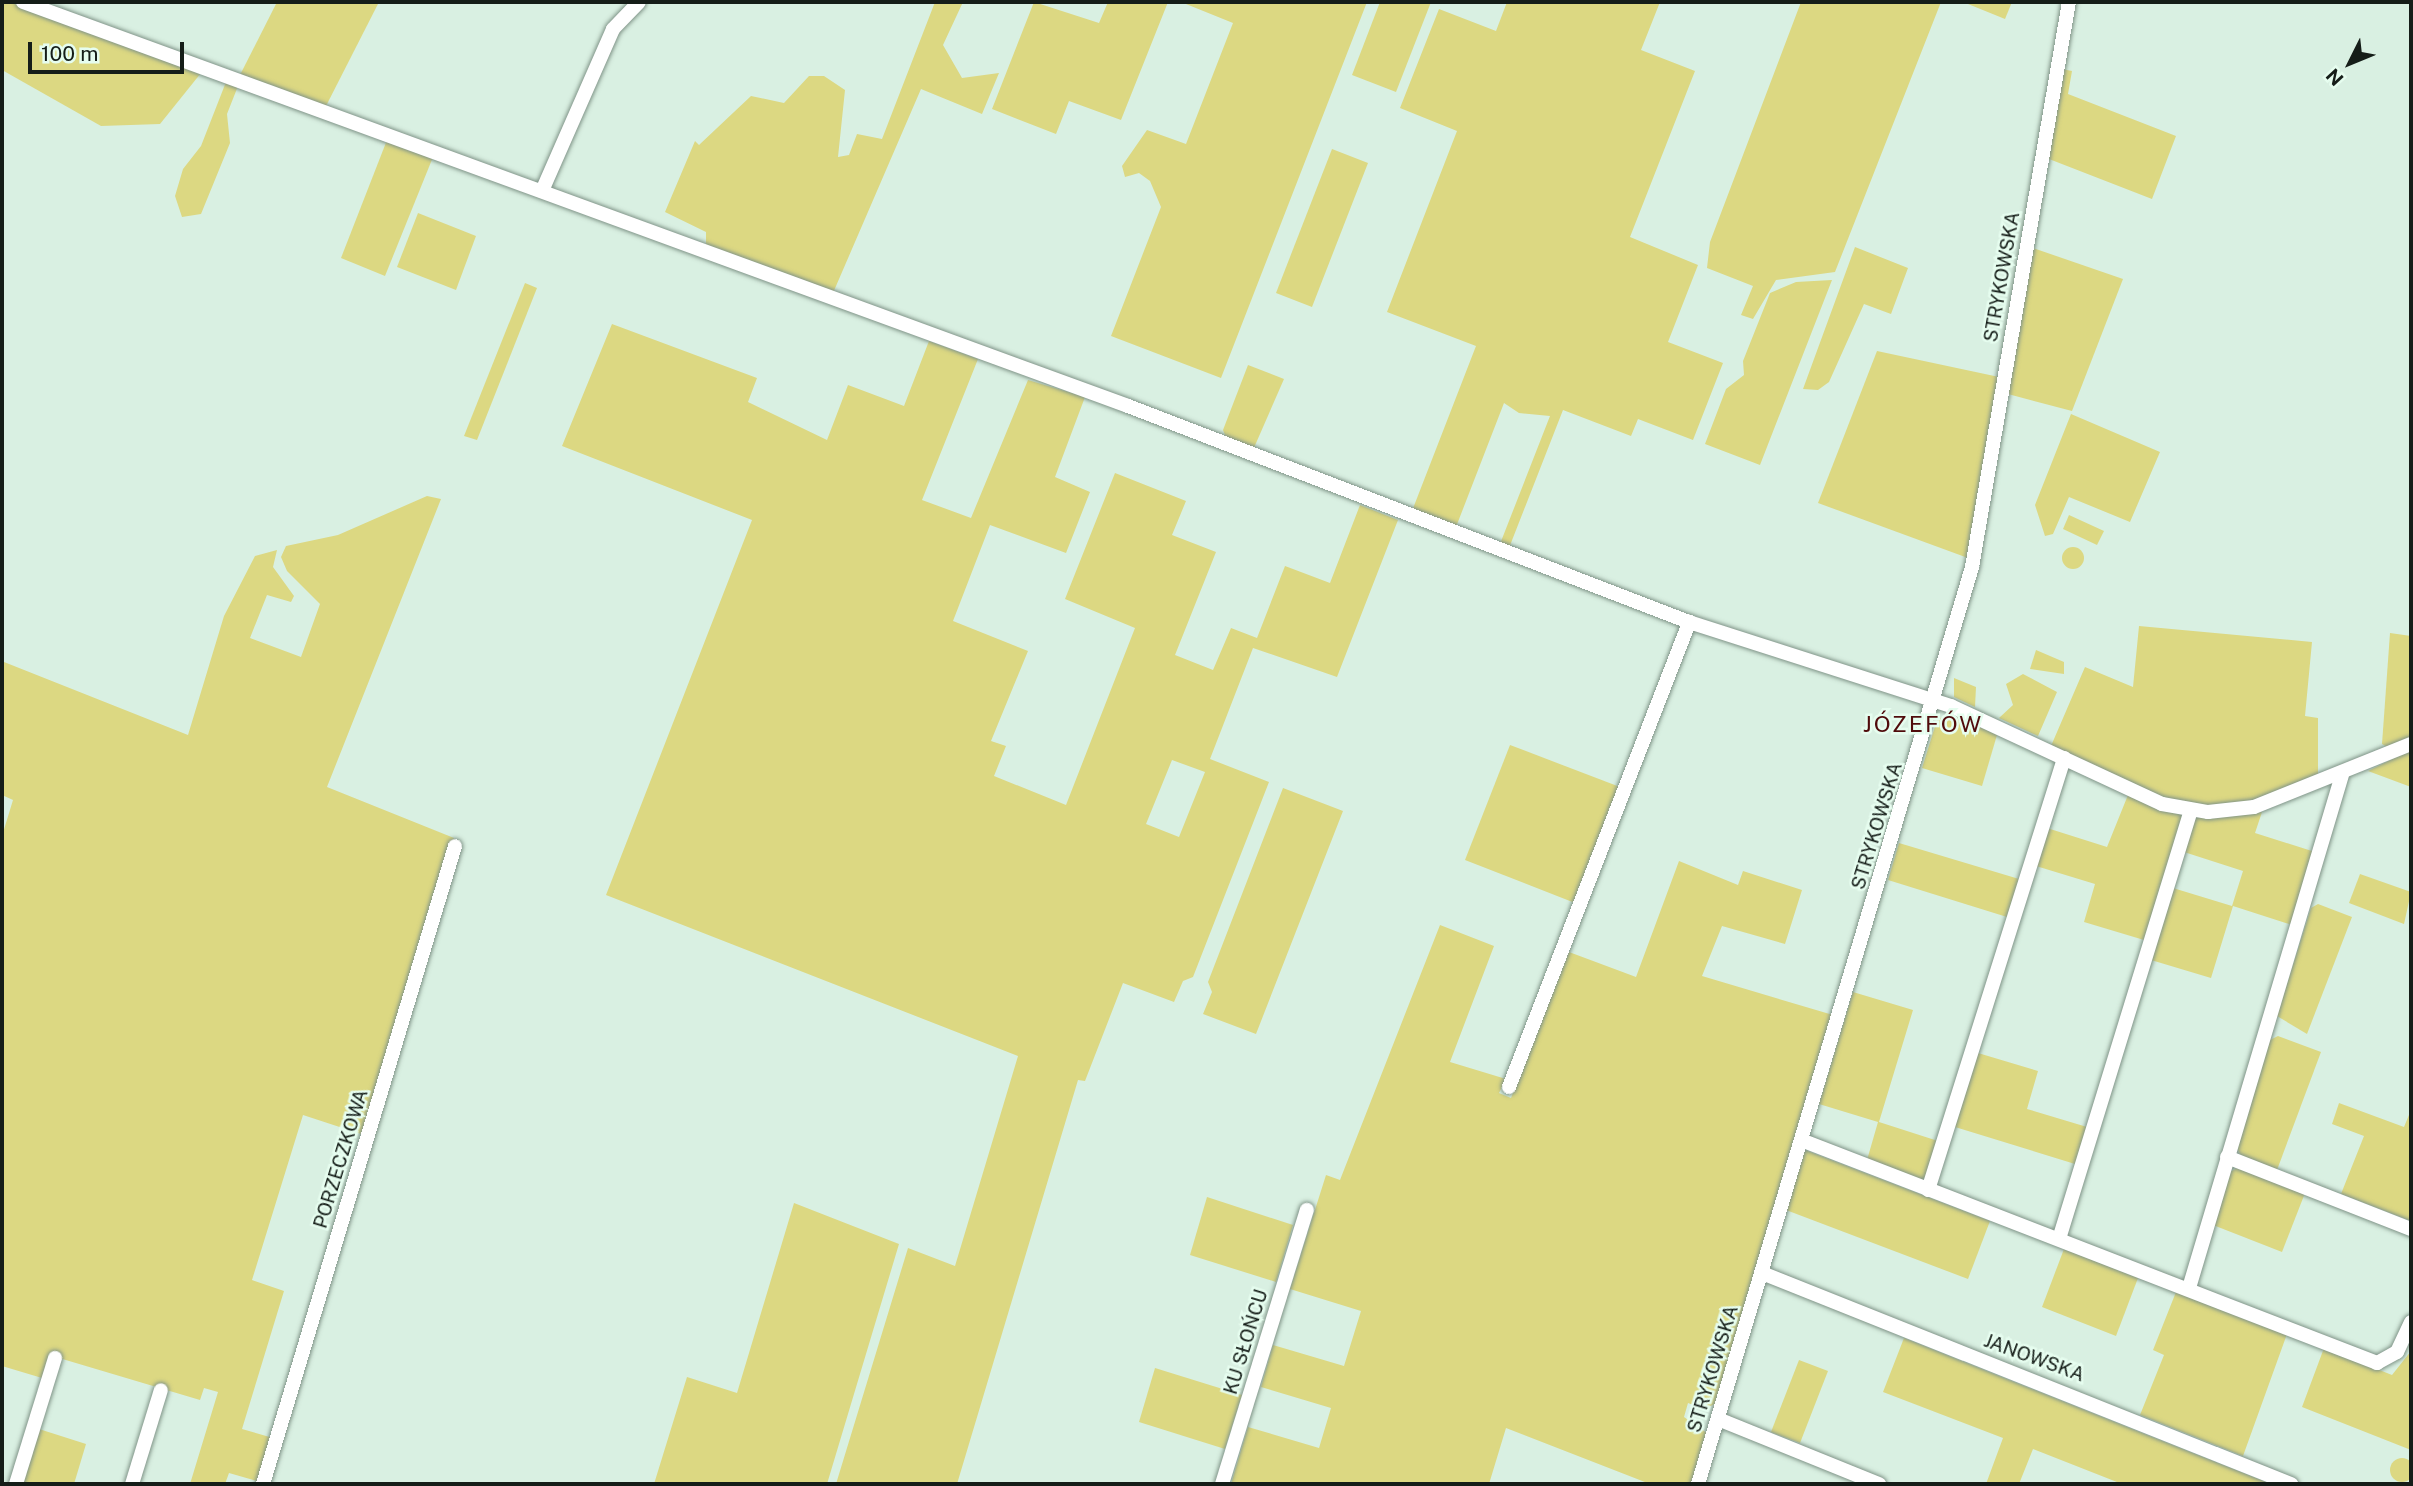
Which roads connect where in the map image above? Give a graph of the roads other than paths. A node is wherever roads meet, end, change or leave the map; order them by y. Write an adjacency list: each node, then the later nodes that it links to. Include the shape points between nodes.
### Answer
1 (23, 2): 4 (street)
2 (639, 2): 4 (street, via 613,29)
3 (2069, 2): 6 (street, STRYKOWSKA, via 1972,567)
4 (542, 191): 5 (street)
5 (1689, 622): 6 (street); 12 (street)
6 (1935, 702): 8 (street); 13 (street, STRYKOWSKA)
7 (2411, 744): 9 (street)
8 (2064, 758): 10 (street, via 2162,804); 15 (street)
9 (2342, 775): 10 (street, via 2254,807); 14 (street)
10 (2191, 810): 18 (street)
11 (455, 846): 28 (street, PORZECZKOWA)
12 (1509, 1087)
13 (1801, 1140): 15 (street); 19 (street, STRYKOWSKA)
14 (2228, 1157): 17 (street); 20 (street)
15 (1928, 1190): 18 (street)
16 (1307, 1210): 29 (street, KU SŁOŃCU)
17 (2411, 1229)
18 (2059, 1239): 20 (street)
19 (1762, 1273): 24 (street, STRYKOWSKA); 31 (street, JANOWSKA)
20 (2189, 1288): 21 (street, via 2377,1363 2398,1352)
21 (2411, 1322)
22 (55, 1358): 26 (street)
23 (161, 1391): 27 (street)
24 (1718, 1419): 25 (street); 30 (street, STRYKOWSKA)
25 (1871, 1483)
26 (16, 1484)
27 (132, 1484)
28 (263, 1484)
29 (1222, 1484)
30 (1698, 1484)
31 (2291, 1484)

